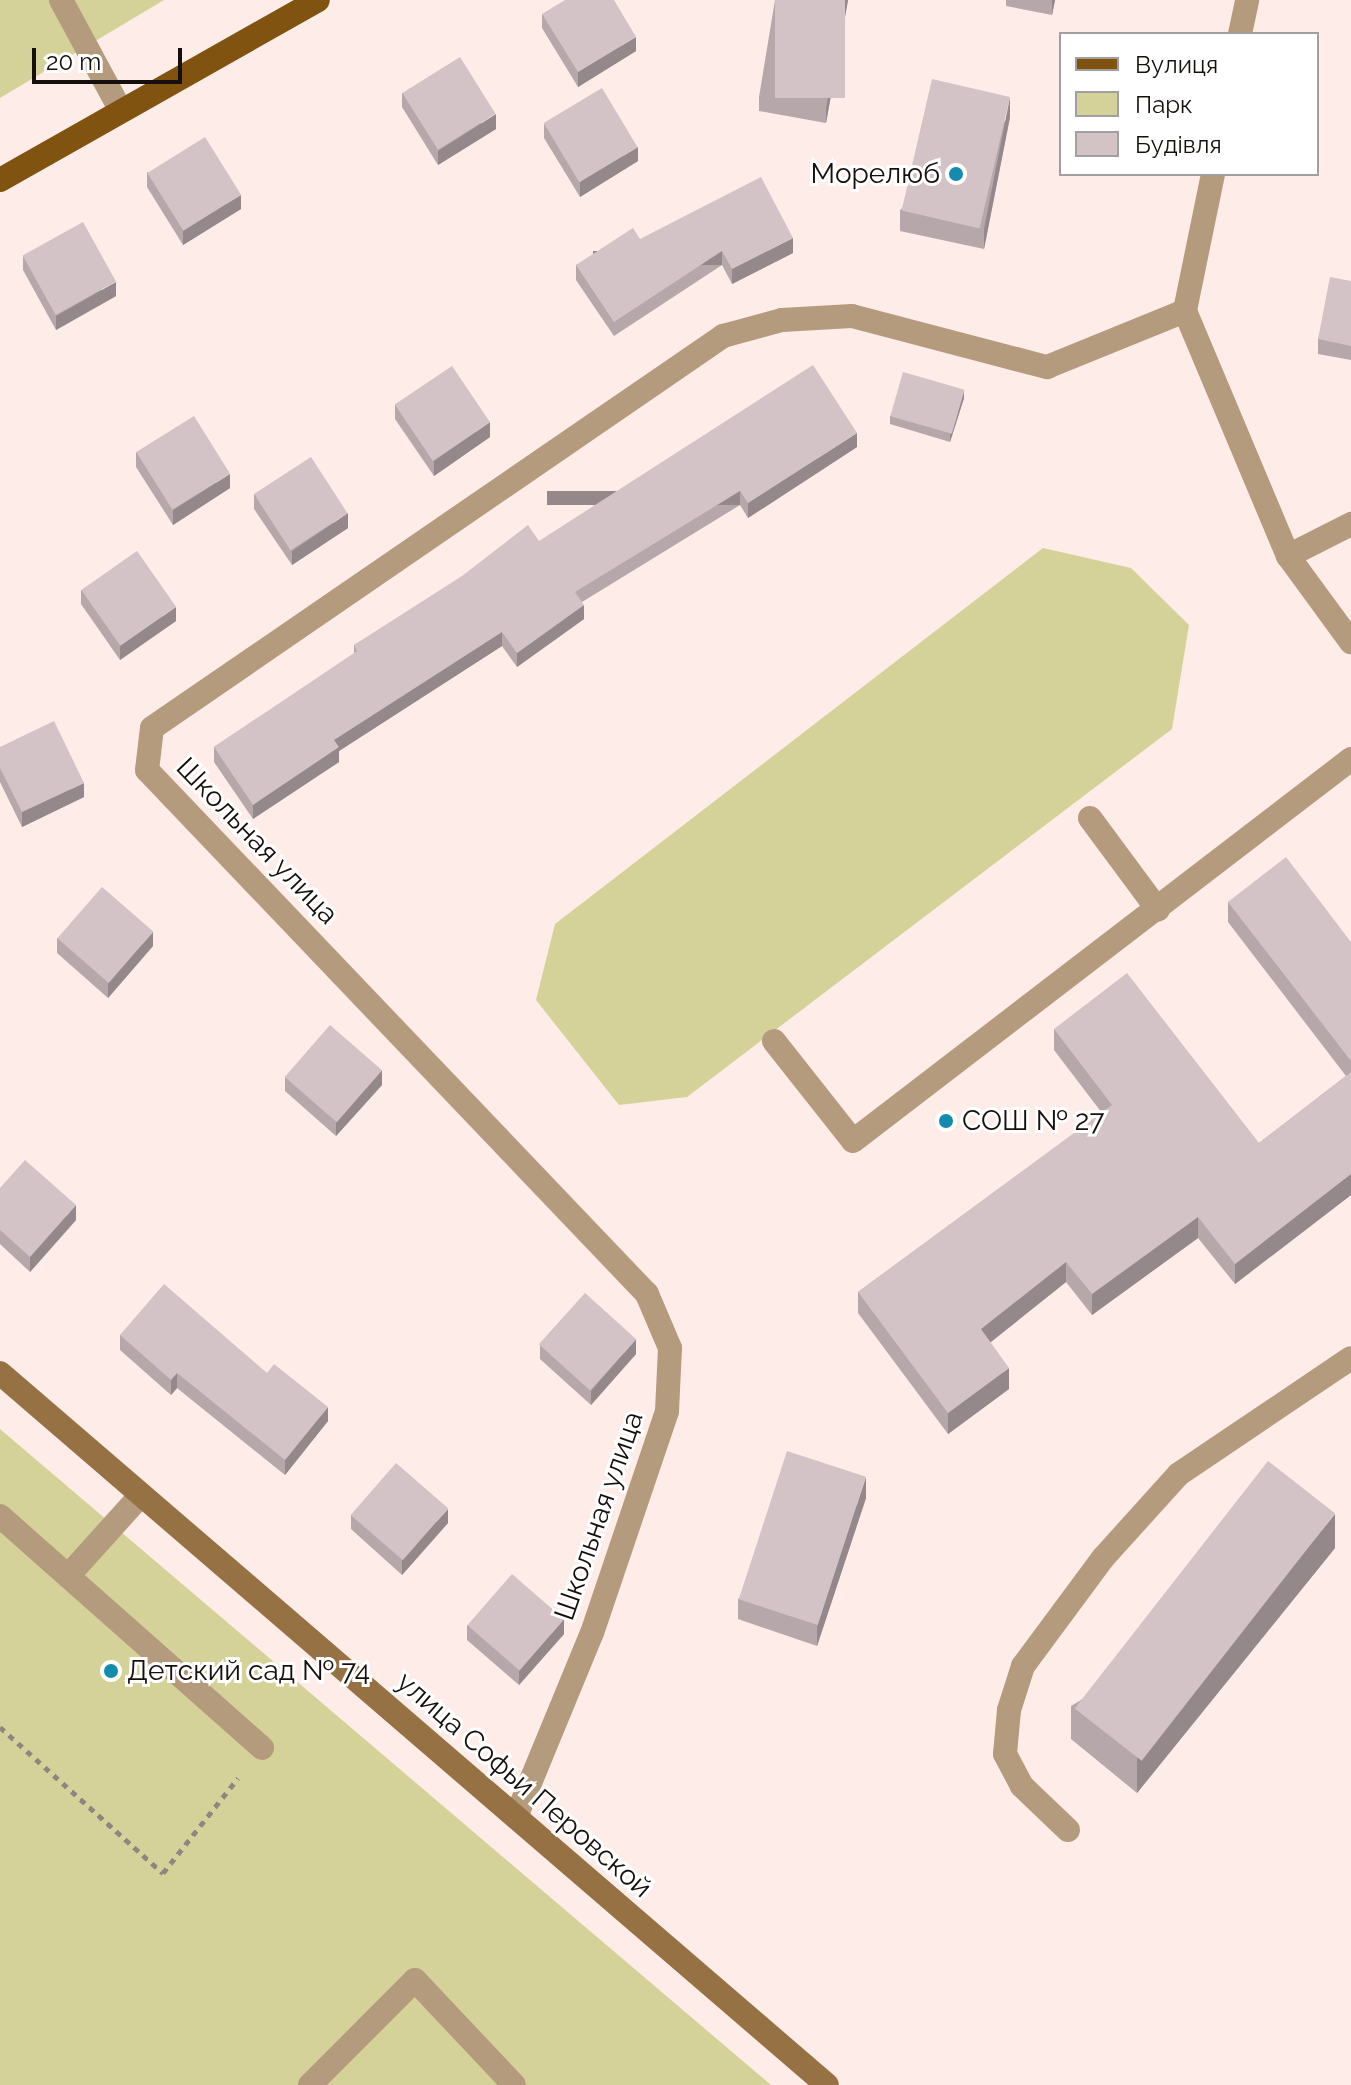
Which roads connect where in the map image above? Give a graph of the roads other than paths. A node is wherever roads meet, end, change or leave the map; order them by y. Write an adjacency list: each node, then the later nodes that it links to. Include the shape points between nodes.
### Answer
1 (61, 0): 5 (street)
2 (318, 0): 5 (main road)
3 (1247, 0): 4 (street)
4 (1240, 32)
5 (121, 111): 7 (main road)
6 (1213, 176): 8 (street)
7 (0, 180)
8 (1185, 311): 10 (street); 22 (street, Школьная улица, via 1047,367 852,316 782,320 723,336 152,728 147,770 647,1294 670,1348 667,1411 592,1633)
9 (1351, 524): 10 (street)
10 (1288, 556): 11 (street)
11 (1351, 642)
12 (1351, 759): 14 (street)
13 (1090, 818): 14 (street)
14 (1158, 910): 15 (street, via 853,1141)
15 (774, 1041)
16 (1351, 1358): 23 (street, via 1179,1474 1103,1558 1023,1666 1009,1710 1005,1754 1022,1786)
17 (0, 1373): 18 (street, улица Софьи Перовской)
18 (141, 1495): 20 (street); 22 (street, улица Софьи Перовской)
19 (0, 1516): 20 (street)
20 (68, 1576): 21 (street)
21 (262, 1748)
22 (516, 1817): 26 (street, улица Софьи Перовской)
23 (1068, 1830)
24 (310, 2085): 25 (street, via 415,1980)
25 (514, 2085)
26 (827, 2085)

